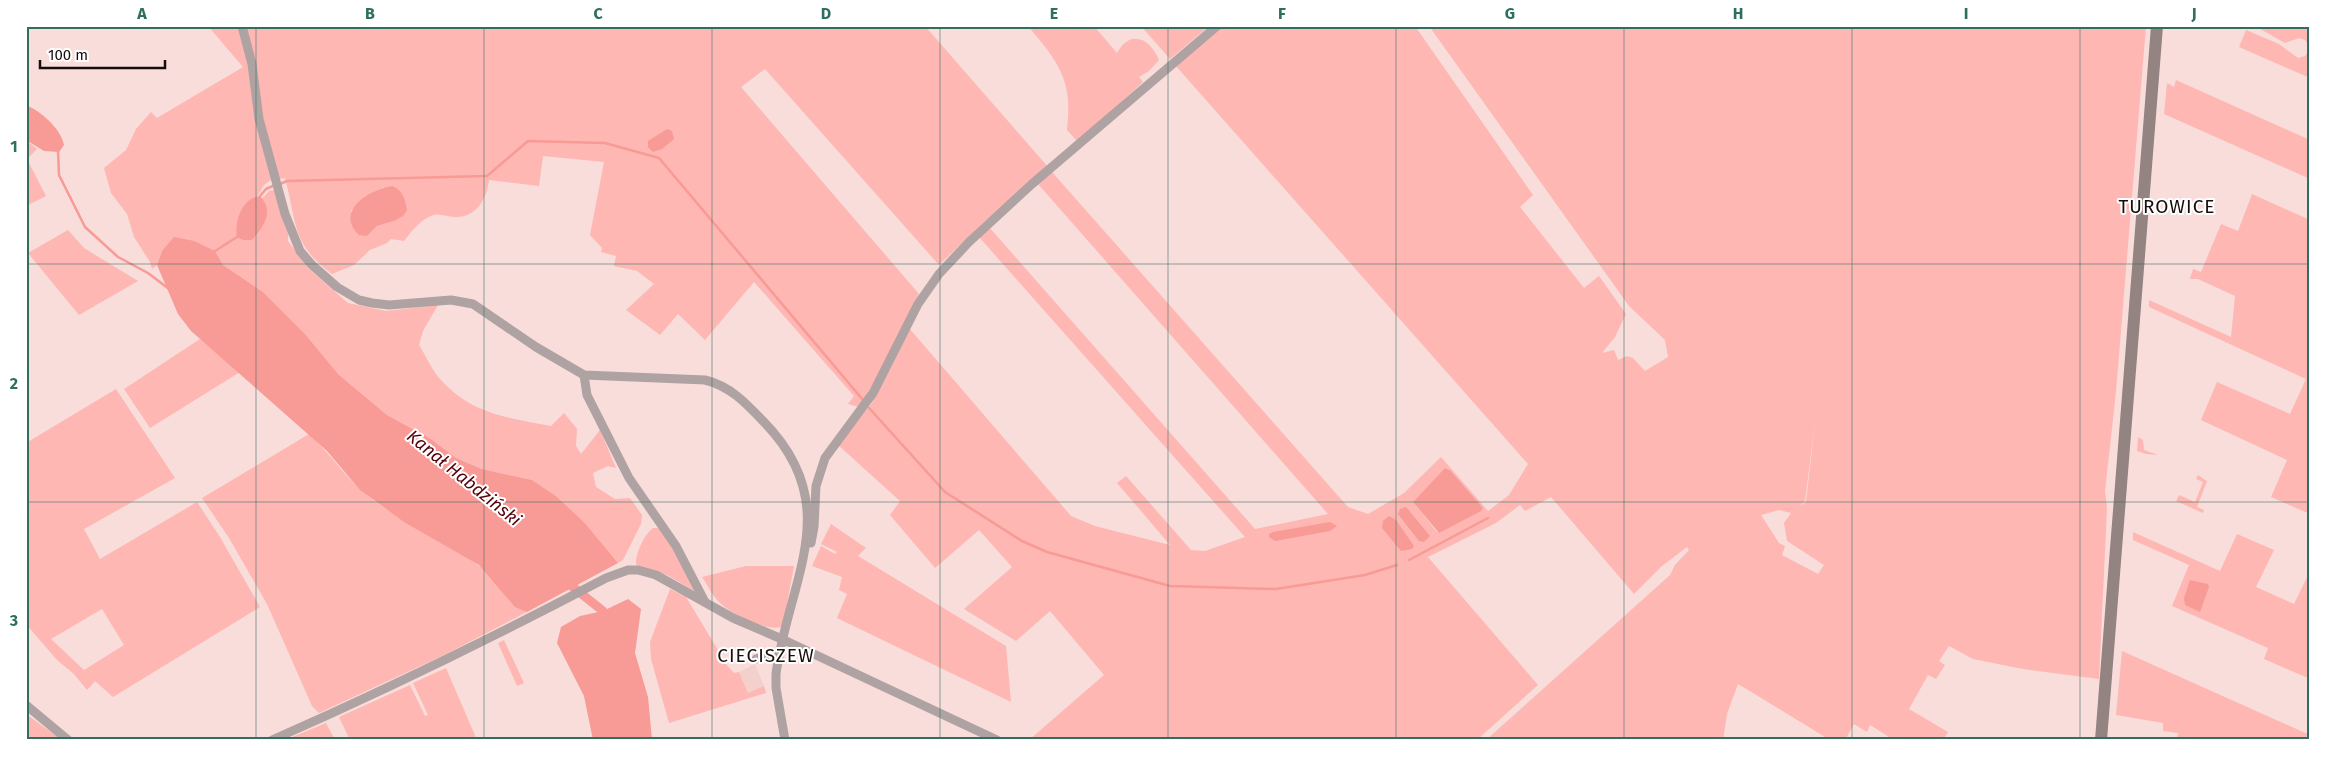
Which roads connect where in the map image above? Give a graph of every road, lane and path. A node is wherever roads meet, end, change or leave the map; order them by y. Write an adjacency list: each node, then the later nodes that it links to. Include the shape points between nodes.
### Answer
1 (242, 26): 4 (street, via 252,64 259,120 285,214 300,251 323,275 359,300 389,305 451,300 474,304 536,347)
2 (1217, 26): 5 (street, via 1032,184 939,274 918,304 873,393 826,458 816,486 813,534)
3 (2157, 26): 15 (main road)
4 (584, 375): 5 (street, via 706,380 725,386 738,396 779,438 795,464 806,502); 6 (street, via 587,395 629,478 676,546)
5 (806, 551): 7 (street)
6 (705, 602): 7 (street, via 748,626); 12 (street, via 665,579 628,570 606,578 400,683)
7 (784, 640): 13 (street, via 777,666 776,688); 14 (street)
8 (774, 654): 9 (street)
9 (756, 659)
10 (26, 705): 11 (street)
11 (68, 740)
12 (272, 740)
13 (785, 740)
14 (997, 740)
15 (2101, 740)

